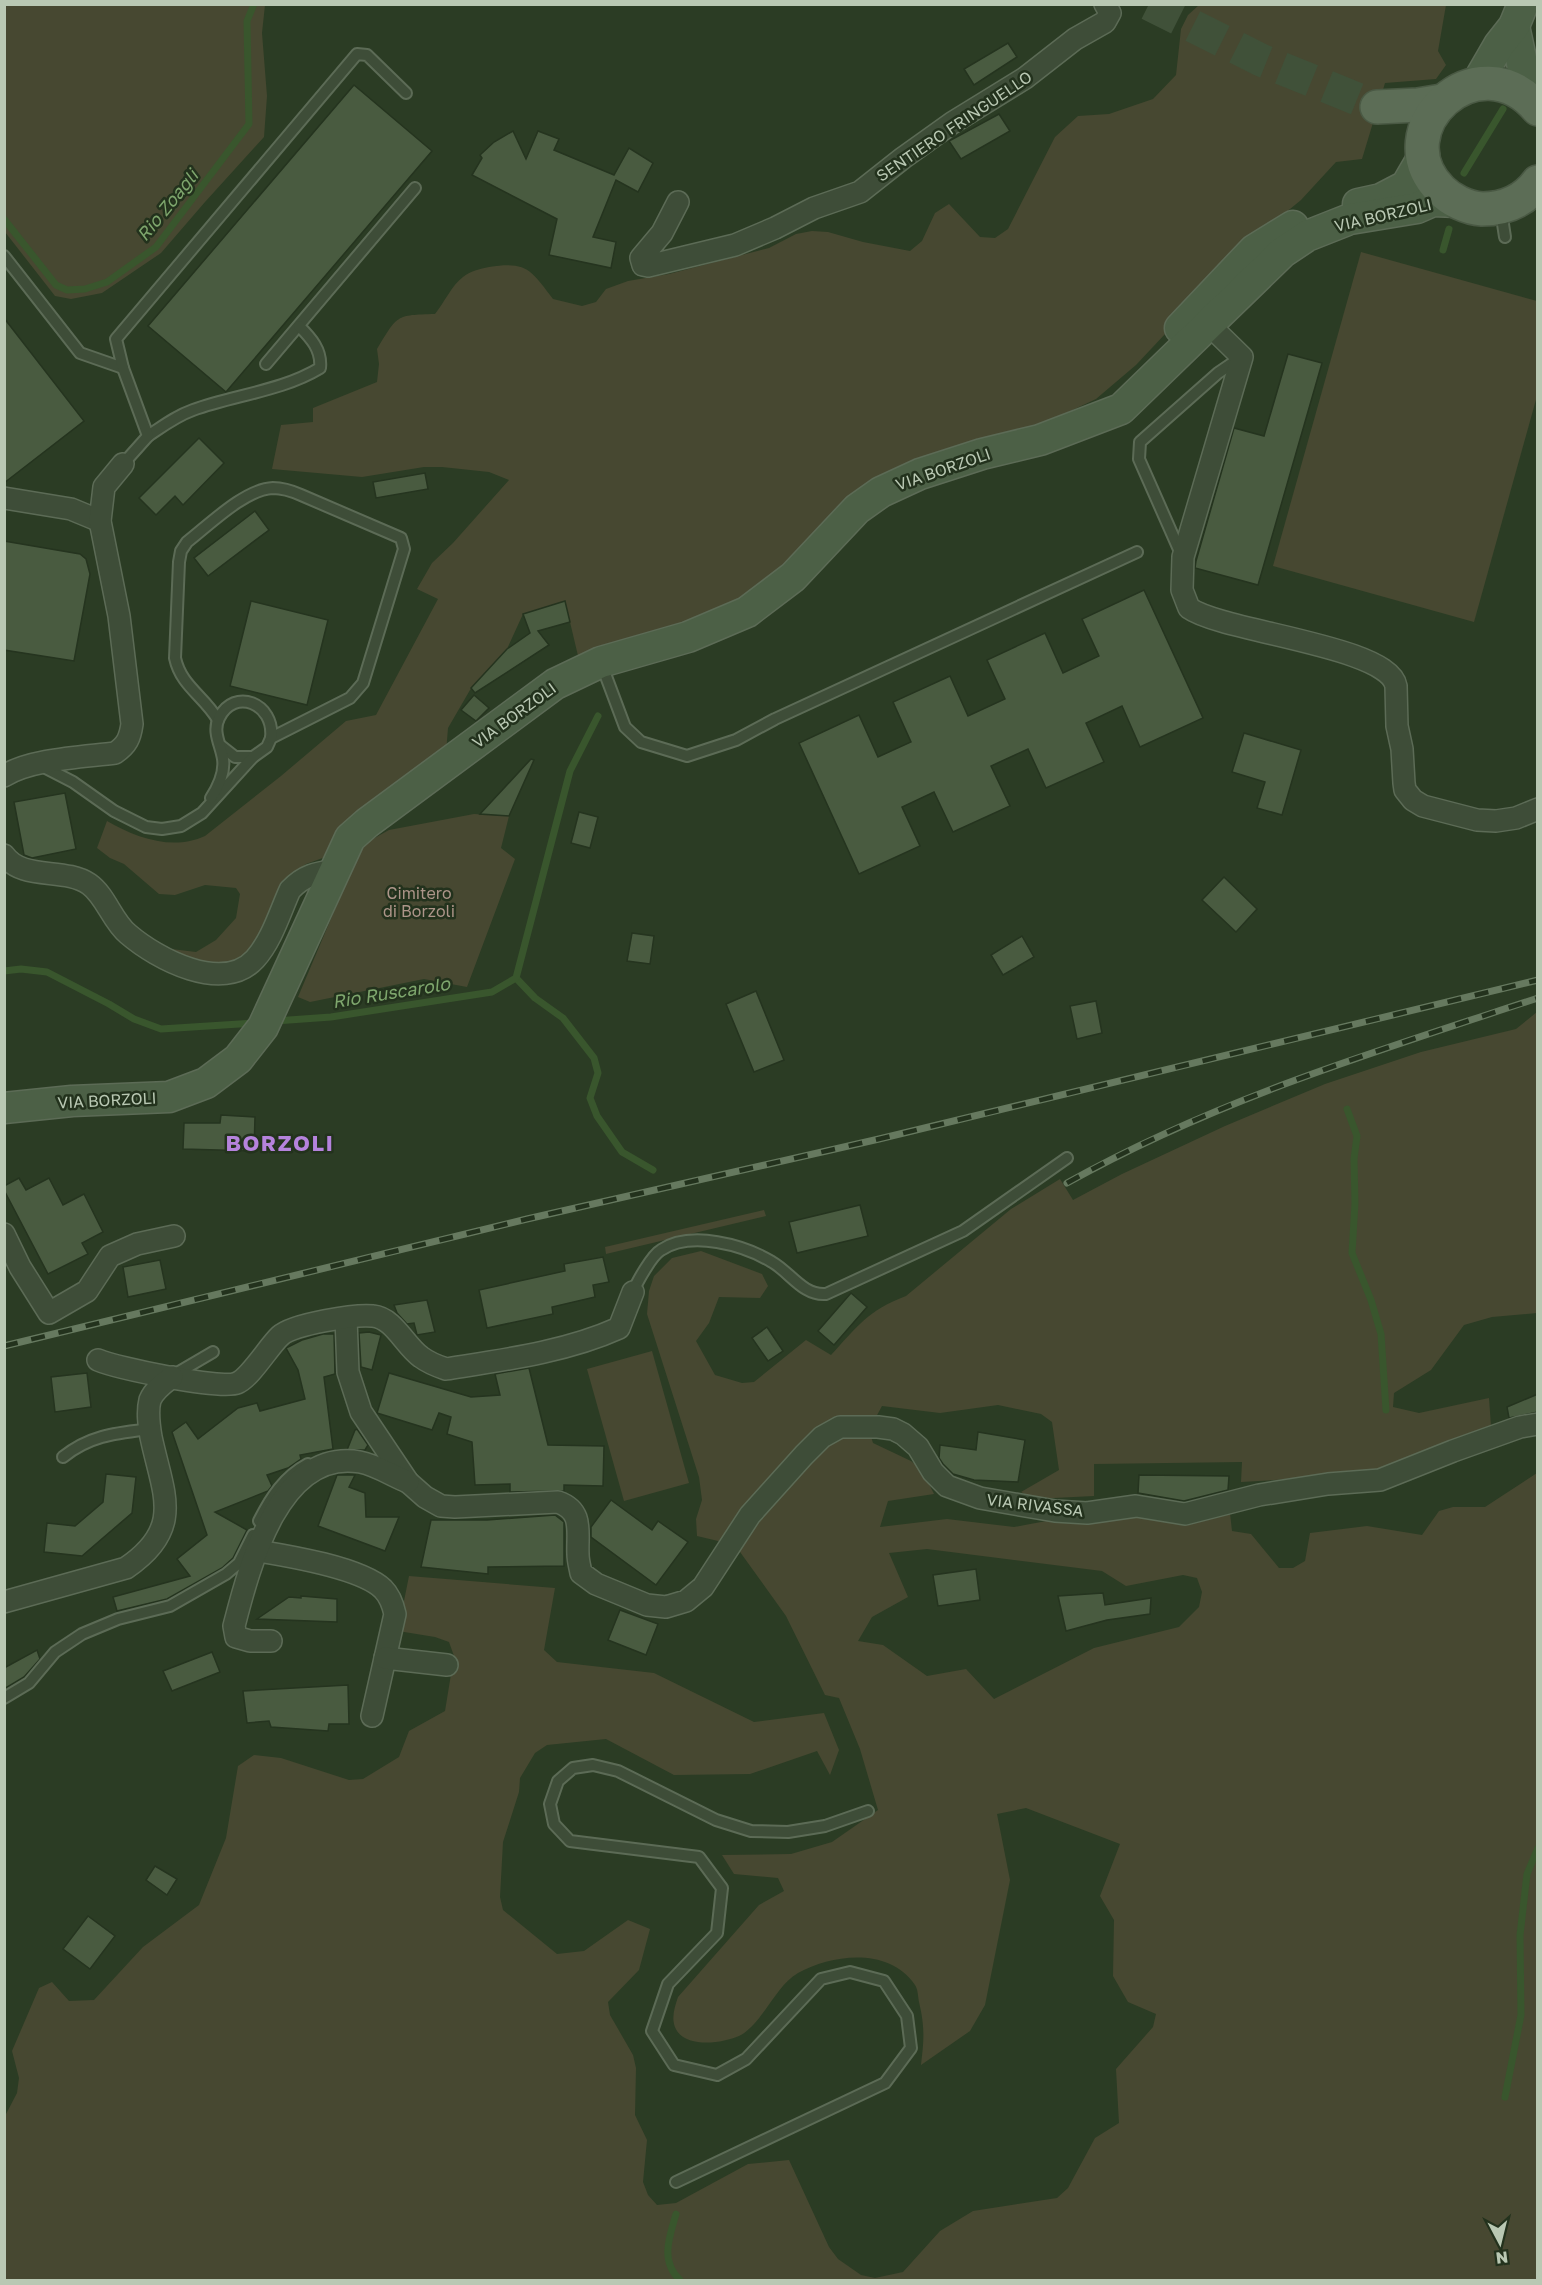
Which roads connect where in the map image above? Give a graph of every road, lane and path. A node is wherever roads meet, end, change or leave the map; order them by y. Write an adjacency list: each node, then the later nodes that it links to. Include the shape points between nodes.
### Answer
1 (1105, 4): 10 (street, SENTIERO FRINGUELLO, via 1110,13 1105,22 952,123 860,192 814,208 735,245 643,265 641,258 662,233)
2 (1518, 15): 3 (main road); 6 (main road)
3 (1477, 83): 5 (main road, via 1458,89); 6 (main road, via 1496,83 1514,89)
4 (406, 93): 17 (lane, via 367,55 357,54 116,339)
5 (1442, 101): 7 (main road, via 1434,111); 7 (main road, via 1377,106)
6 (1534, 104)
7 (1424, 145): 11 (main road, VIA BORZOLI, via 1429,172 1439,188); 13 (main road, via 1406,186 1381,199 1312,215 1254,250)
8 (1536, 187): 11 (main road, VIA BORZOLI, via 1518,201 1503,222)
9 (415, 188): 14 (lane)
10 (678, 202)
11 (1458, 202): 13 (main road, VIA BORZOLI, via 1433,201 1417,208 1350,219 1307,236)
12 (4, 256): 17 (lane, via 80,352)
13 (1202, 318): 15 (street); 24 (main road, VIA BORZOLI, via 1081,423 1040,440 921,474 881,492 857,509 793,577 747,612 688,637)
14 (299, 326): 16 (lane); 18 (lane, via 316,346 320,368 269,389 191,411)
15 (1242, 357): 23 (street); 23 (lane, via 1218,373 1140,442 1139,459)
16 (266, 364)
17 (123, 368): 18 (lane)
18 (148, 435): 19 (lane)
19 (123, 465): 21 (street, via 104,487)
20 (4, 498): 21 (street, via 70,509)
21 (100, 521): 29 (street, via 118,616 132,724 130,735 125,746 115,753)
22 (1137, 552): 24 (lane, via 736,740 687,756 641,742 625,727)
23 (1183, 557): 31 (street, via 1183,596 1194,612 1317,644 1368,662 1391,675 1396,686 1405,790 1417,804 1477,820 1496,821)
24 (601, 662): 34 (main road, VIA BORZOLI, via 555,684 368,823 350,838)
25 (218, 720): 26 (lane, via 229,706 248,702 257,705 270,719); 26 (lane, via 176,666 181,551 246,496 271,488 285,489 401,538 405,549 358,691); 27 (lane, via 217,738)
26 (272, 738): 28 (lane)
27 (221, 746): 28 (lane, via 235,757); 32 (lane, via 221,775)
28 (253, 757): 32 (lane)
29 (37, 764): 30 (street); 32 (lane, via 146,827 182,826)
30 (4, 776)
31 (1538, 809)
32 (202, 813)
33 (9, 865): 34 (street, via 88,884 127,934 176,963 219,975 253,961 299,880 312,873)
34 (336, 870): 35 (main road, VIA BORZOLI, via 267,1017 238,1059 206,1083 169,1097)
35 (4, 1108)
36 (1067, 1158): 39 (lane, via 963,1231 826,1294 807,1291 772,1262 715,1240 660,1250)
37 (4, 1234): 38 (street, via 49,1312 87,1291 110,1256 137,1244)
38 (174, 1236)
39 (633, 1292): 40 (street, via 619,1328 600,1336 446,1369 420,1356 387,1321 371,1315)
40 (346, 1318): 43 (street, via 287,1330 236,1384); 48 (street, via 348,1372 361,1412)
41 (213, 1352): 43 (lane)
42 (98, 1360): 43 (street)
43 (172, 1377): 45 (street, via 150,1400)
44 (1538, 1424): 48 (street, VIA RIVASSA, via 1520,1427 1380,1480 1259,1495 1185,1514 1136,1506 1087,1513 1055,1511 980,1498 947,1486 933,1472 918,1446 903,1434 878,1427 840,1426 822,1437 750,1515 703,1587 686,1601 666,1607 647,1605 596,1584 581,1573 579,1529 568,1505 558,1502 441,1506)
45 (150, 1429): 46 (lane, via 95,1438); 50 (street, via 167,1509 159,1534 143,1556 126,1568)
46 (63, 1457)
47 (361, 1462): 48 (street); 49 (street, via 319,1467 293,1485); 54 (lane, via 337,1457 316,1460 294,1471 271,1497 239,1563 226,1574 170,1606 118,1619 82,1634 55,1652 28,1683)
48 (408, 1482)
49 (258, 1551): 51 (street, via 234,1631 241,1640); 52 (street, via 330,1567 374,1582 384,1590 395,1614)
50 (4, 1602)
51 (271, 1641)
52 (385, 1658): 53 (street); 55 (street)
53 (447, 1665)
54 (4, 1698)
55 (372, 1716)
56 (868, 1811): 57 (lane, via 825,1826 788,1832 751,1831 716,1820 618,1771 593,1765 573,1768 558,1782 550,1804 554,1824 570,1841 699,1857 722,1888 717,1933 668,1984 652,2031 674,2065 717,2075 746,2059 821,1979 850,1972 884,1981 907,2016 911,2048 885,2083)
57 (676, 2182)

